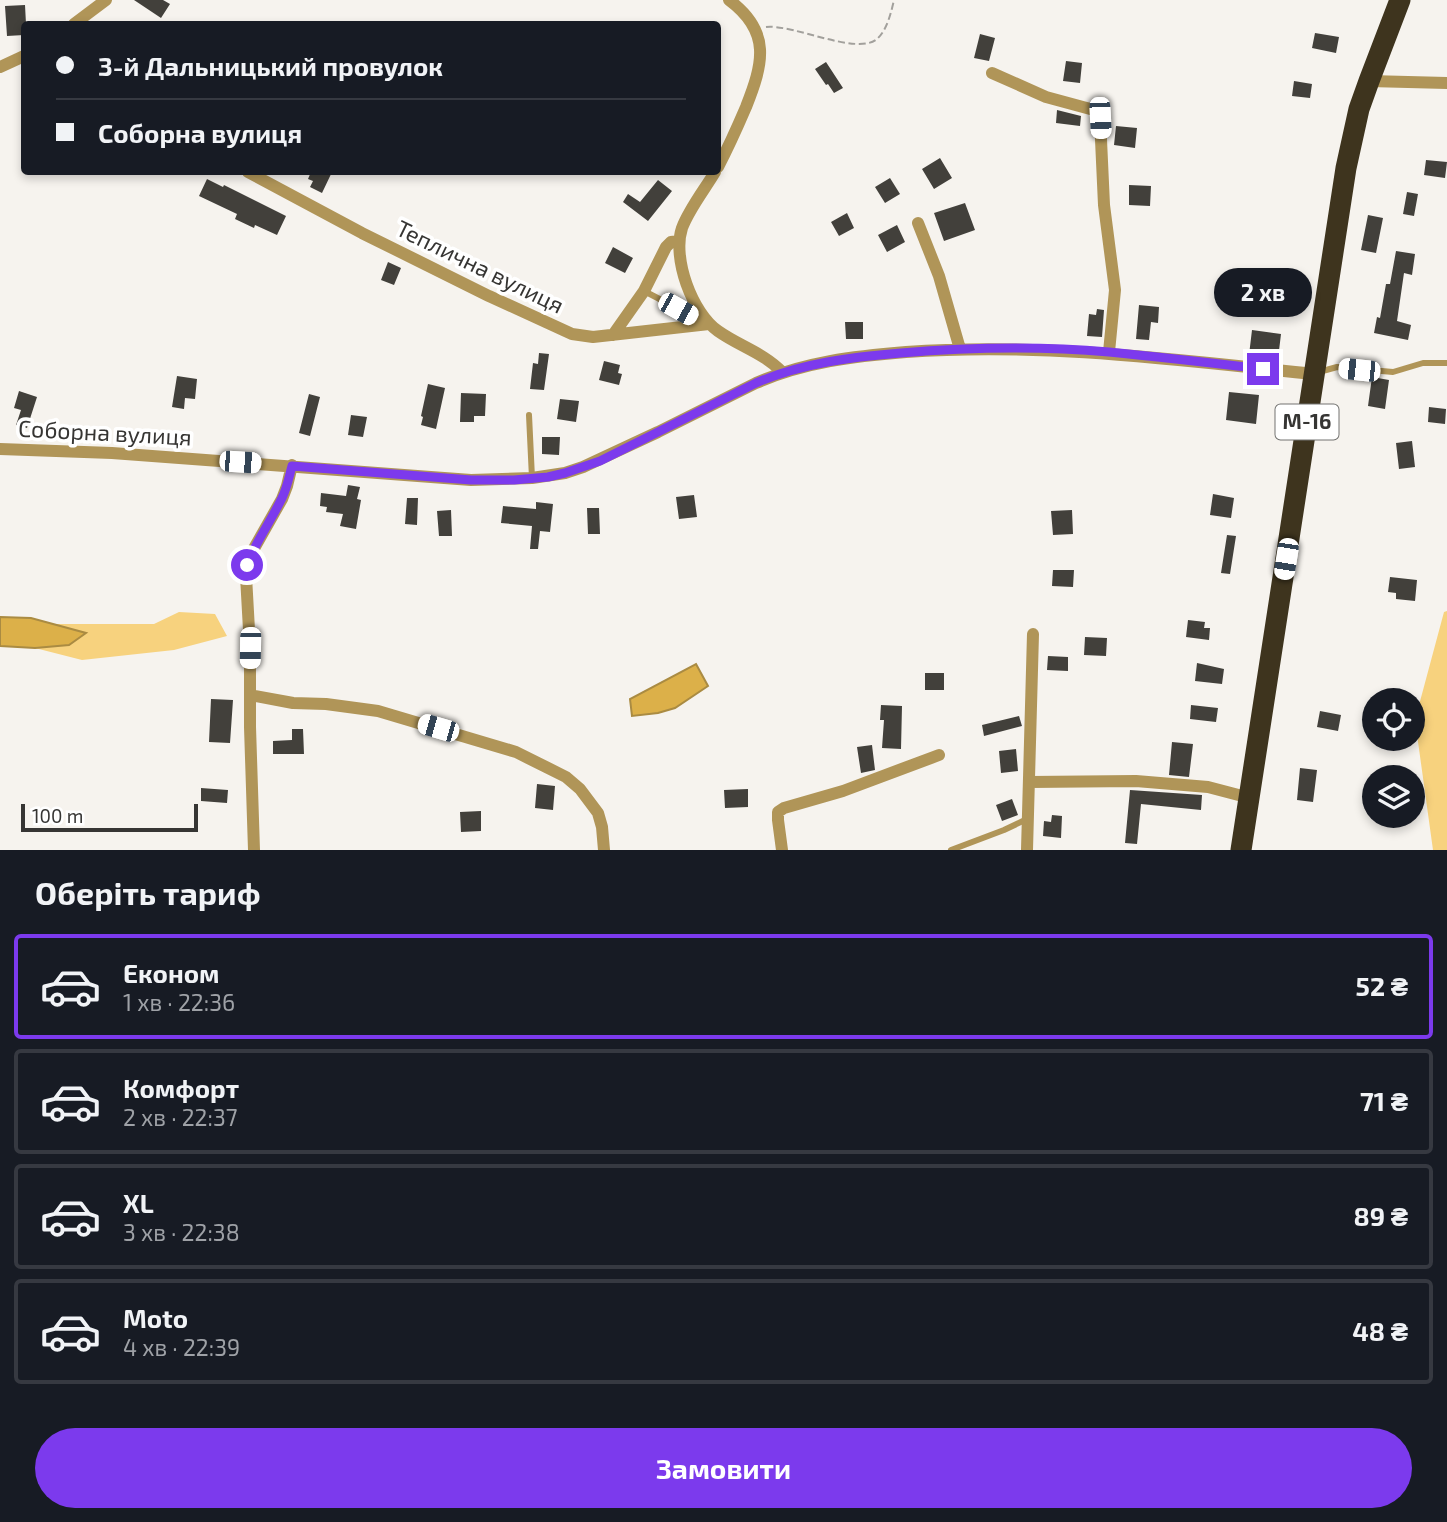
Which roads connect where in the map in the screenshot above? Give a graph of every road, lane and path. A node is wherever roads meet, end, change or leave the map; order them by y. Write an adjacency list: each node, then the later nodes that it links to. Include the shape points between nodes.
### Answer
1 (106, 0): 5 (street)
2 (729, 0): 6 (street)
3 (894, 0): 6 (path, via 883,33 866,44 778,26)
4 (1396, 3): 10 (highway, М-16)
5 (78, 21)
6 (755, 30): 12 (street, via 760,55 757,79)
7 (21, 61): 8 (street)
8 (0, 67)
9 (992, 73): 21 (street, via 1094,110 1100,118 1104,205 1115,290)
10 (1368, 81): 11 (street); 24 (highway, М-16, via 1346,168)
11 (1447, 83)
12 (721, 156)
13 (254, 175): 19 (street, Теплична вулиця, via 558,329 581,337)
14 (710, 175): 16 (street)
15 (918, 223): 20 (street)
16 (679, 241): 17 (street, via 666,247); 18 (street, via 689,290)
17 (644, 290): 18 (lane); 19 (street)
18 (709, 324): 19 (street, Теплична вулиця); 23 (street)
19 (613, 335)
20 (960, 349): 21 (street, Соборна вулиця); 23 (street, Соборна вулиця, via 866,356)
21 (1109, 352): 24 (street, Соборна вулиця)
22 (1447, 363): 24 (lane, via 1423,363 1393,372 1337,367)
23 (782, 372): 28 (street, Соборна вулиця, via 600,461)
24 (1314, 374): 33 (highway, М-16)
25 (529, 415): 28 (lane)
26 (0, 449): 27 (street, Соборна вулиця)
27 (292, 466): 28 (street, Соборна вулиця, via 471,480); 30 (street, via 282,499 247,565)
28 (532, 478)
29 (1033, 634): 32 (street)
30 (250, 695): 35 (street); 36 (street, via 378,710 516,752 580,789 598,813)
31 (939, 755): 37 (street, via 783,808 778,812)
32 (1030, 782): 33 (street, via 1136,781 1208,787); 34 (street)
33 (1250, 797): 40 (highway, М-16)
34 (1027, 819): 38 (lane); 39 (street)
35 (254, 850)
36 (604, 850)
37 (782, 850)
38 (951, 850)
39 (1027, 850)
40 (1241, 850)

